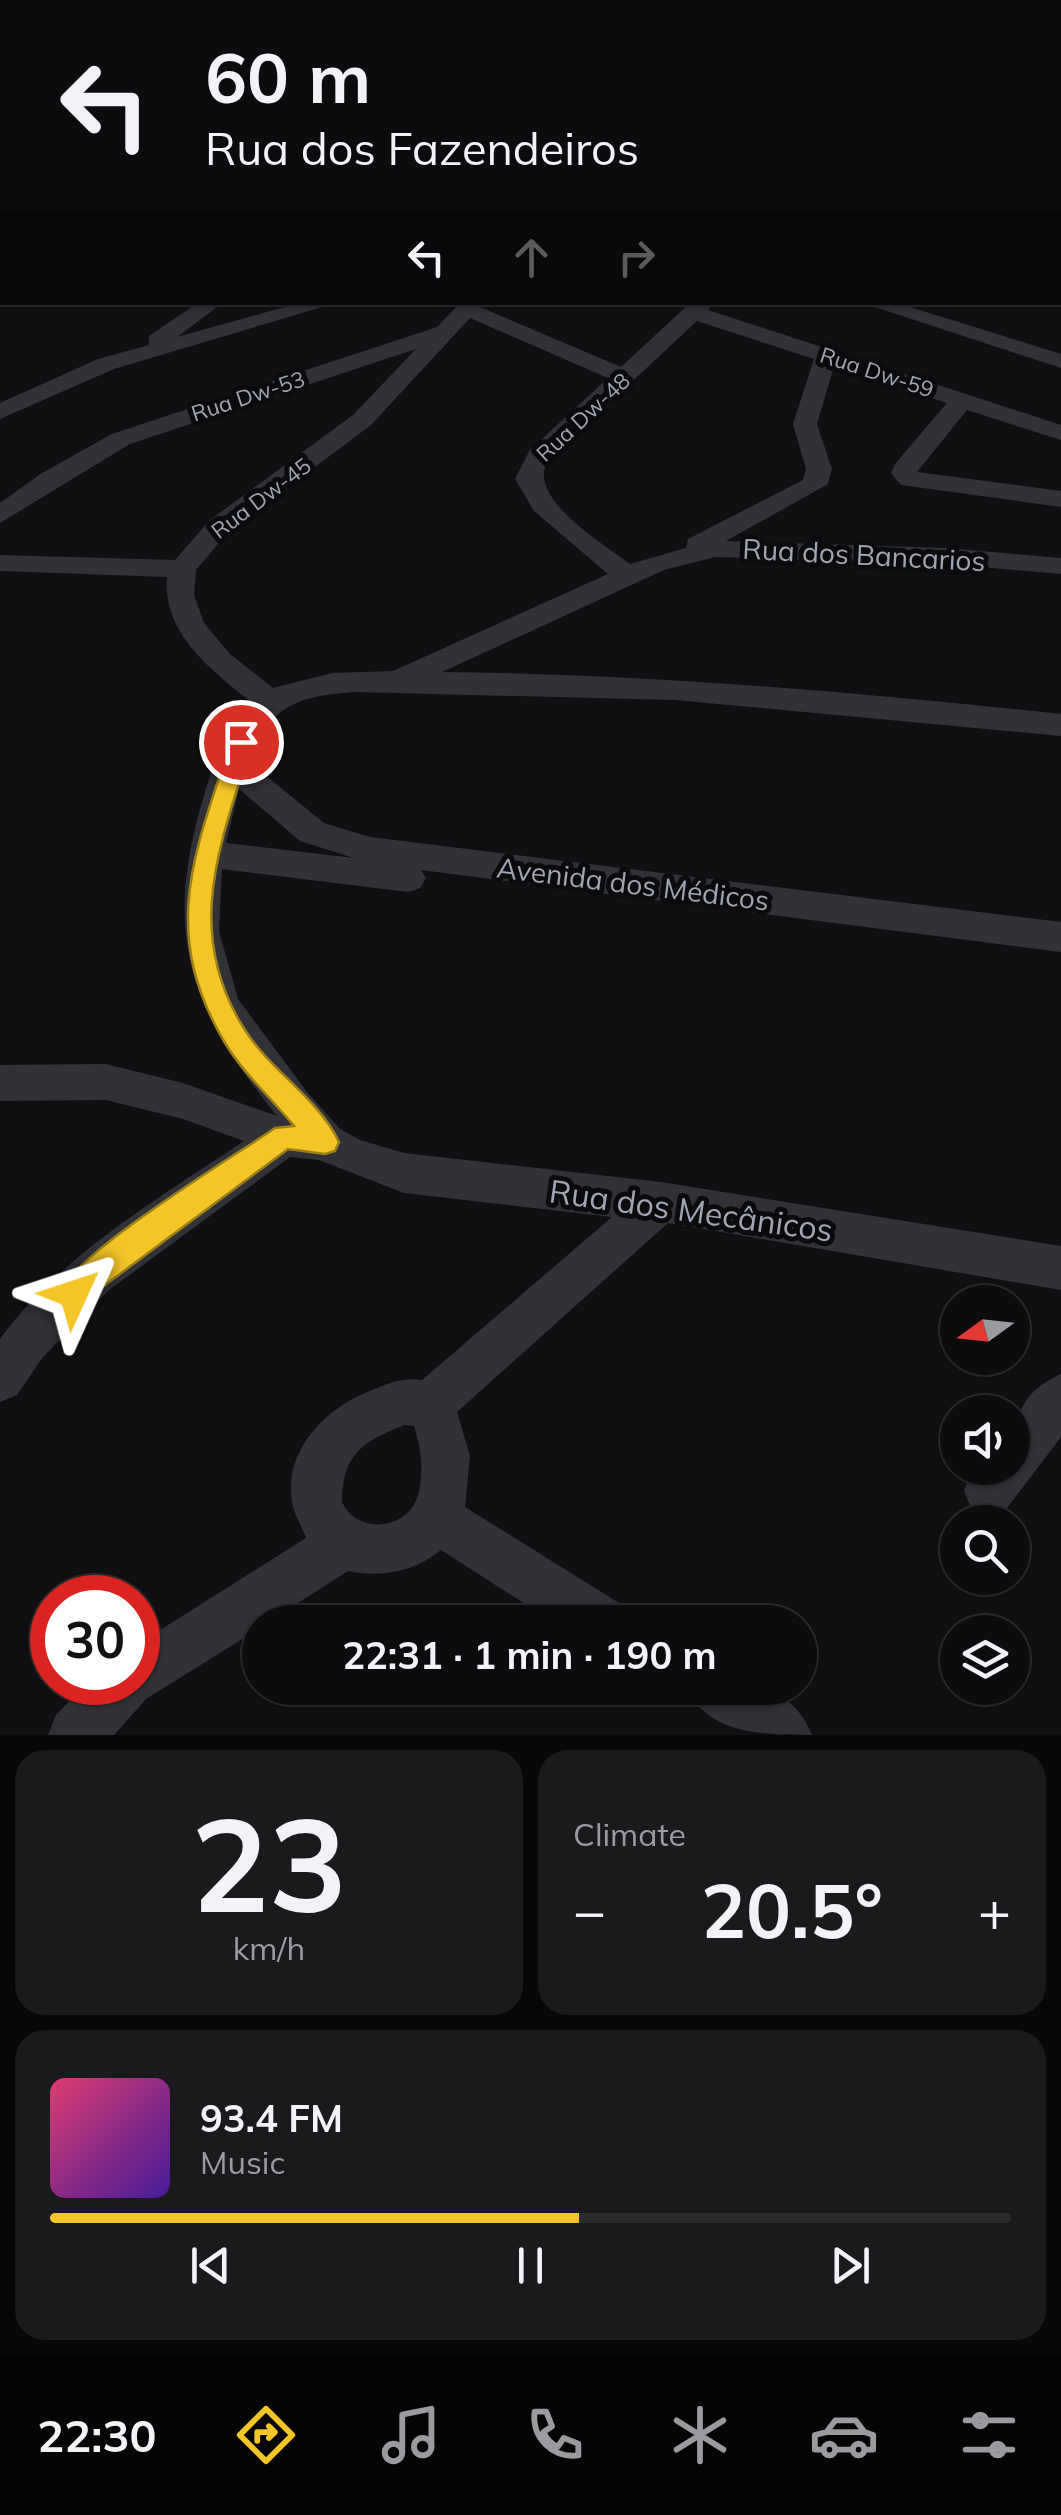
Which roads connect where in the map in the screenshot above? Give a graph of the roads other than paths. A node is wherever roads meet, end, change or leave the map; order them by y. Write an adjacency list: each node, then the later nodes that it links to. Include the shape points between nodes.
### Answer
1 (211, 305): 9 (street)
2 (217, 305): 7 (street)
3 (320, 305): 7 (street)
4 (880, 305): 11 (street)
5 (471, 306): 8 (street, Rua Dw-45); 12 (street)
6 (698, 308): 10 (street, Rua Dw-59); 12 (street, Rua Dw-48)
7 (248, 328): 9 (street)
8 (451, 330): 17 (street, Rua Dw-53, via 122,439); 21 (street, Rua Dw-45, via 362,420 219,526)
9 (140, 353): 14 (street)
10 (827, 356): 13 (street, Rua Dw-59); 18 (street, via 802,430 820,469 815,484)
11 (1061, 361)
12 (625, 376): 22 (street, Rua Dw-48, via 528,470 529,487 543,504)
13 (962, 401): 15 (street, Rua Dw-59); 16 (street, via 908,464 904,473 910,480)
14 (0, 412)
15 (1061, 434)
16 (1061, 499)
17 (0, 515)
18 (677, 556): 20 (street, Rua dos Bancarios, via 752,547); 22 (street, Rua dos Bancarios)
19 (0, 562): 21 (street)
20 (1061, 566)
21 (182, 569): 24 (street, via 180,596 190,626 219,661)
22 (628, 576): 23 (street, Rua dos Bancarios)
23 (394, 682): 24 (street, via 334,686); 25 (street, via 558,681)
24 (270, 702): 26 (street, via 252,720)
25 (1061, 725)
26 (231, 765): 27 (street); 28 (street, Avenida dos Médicos, via 292,818 335,842)
27 (206, 854): 28 (street, Avenida dos Médicos); 33 (street, via 196,922 204,965 235,1037)
28 (493, 877): 29 (street, Avenida dos Médicos)
29 (782, 915): 30 (street, Avenida dos Médicos); 31 (street, Avenida dos Médicos)
30 (1061, 937)
31 (1061, 960)
32 (0, 1082): 33 (street, Rua dos Mecânicos, via 106,1082)
33 (305, 1139): 34 (street, Rua dos Mecânicos, via 404,1173); 36 (street, via 114,1257 53,1312)
34 (661, 1202): 35 (street, Rua dos Mecânicos); 38 (street)
35 (1061, 1268)
36 (0, 1378)
37 (1061, 1398): 39 (street)
38 (429, 1406): 40 (street, via 442,1429 446,1465); 41 (street, via 405,1401 380,1407 333,1437 313,1493 321,1517)
39 (1030, 1438)
40 (436, 1518): 41 (street, via 393,1550 368,1552); 42 (street)
41 (344, 1544): 43 (street)
42 (573, 1605)
43 (160, 1661)
44 (104, 1705): 46 (street)
45 (744, 1705): 47 (street)
46 (76, 1735)
47 (784, 1735)

